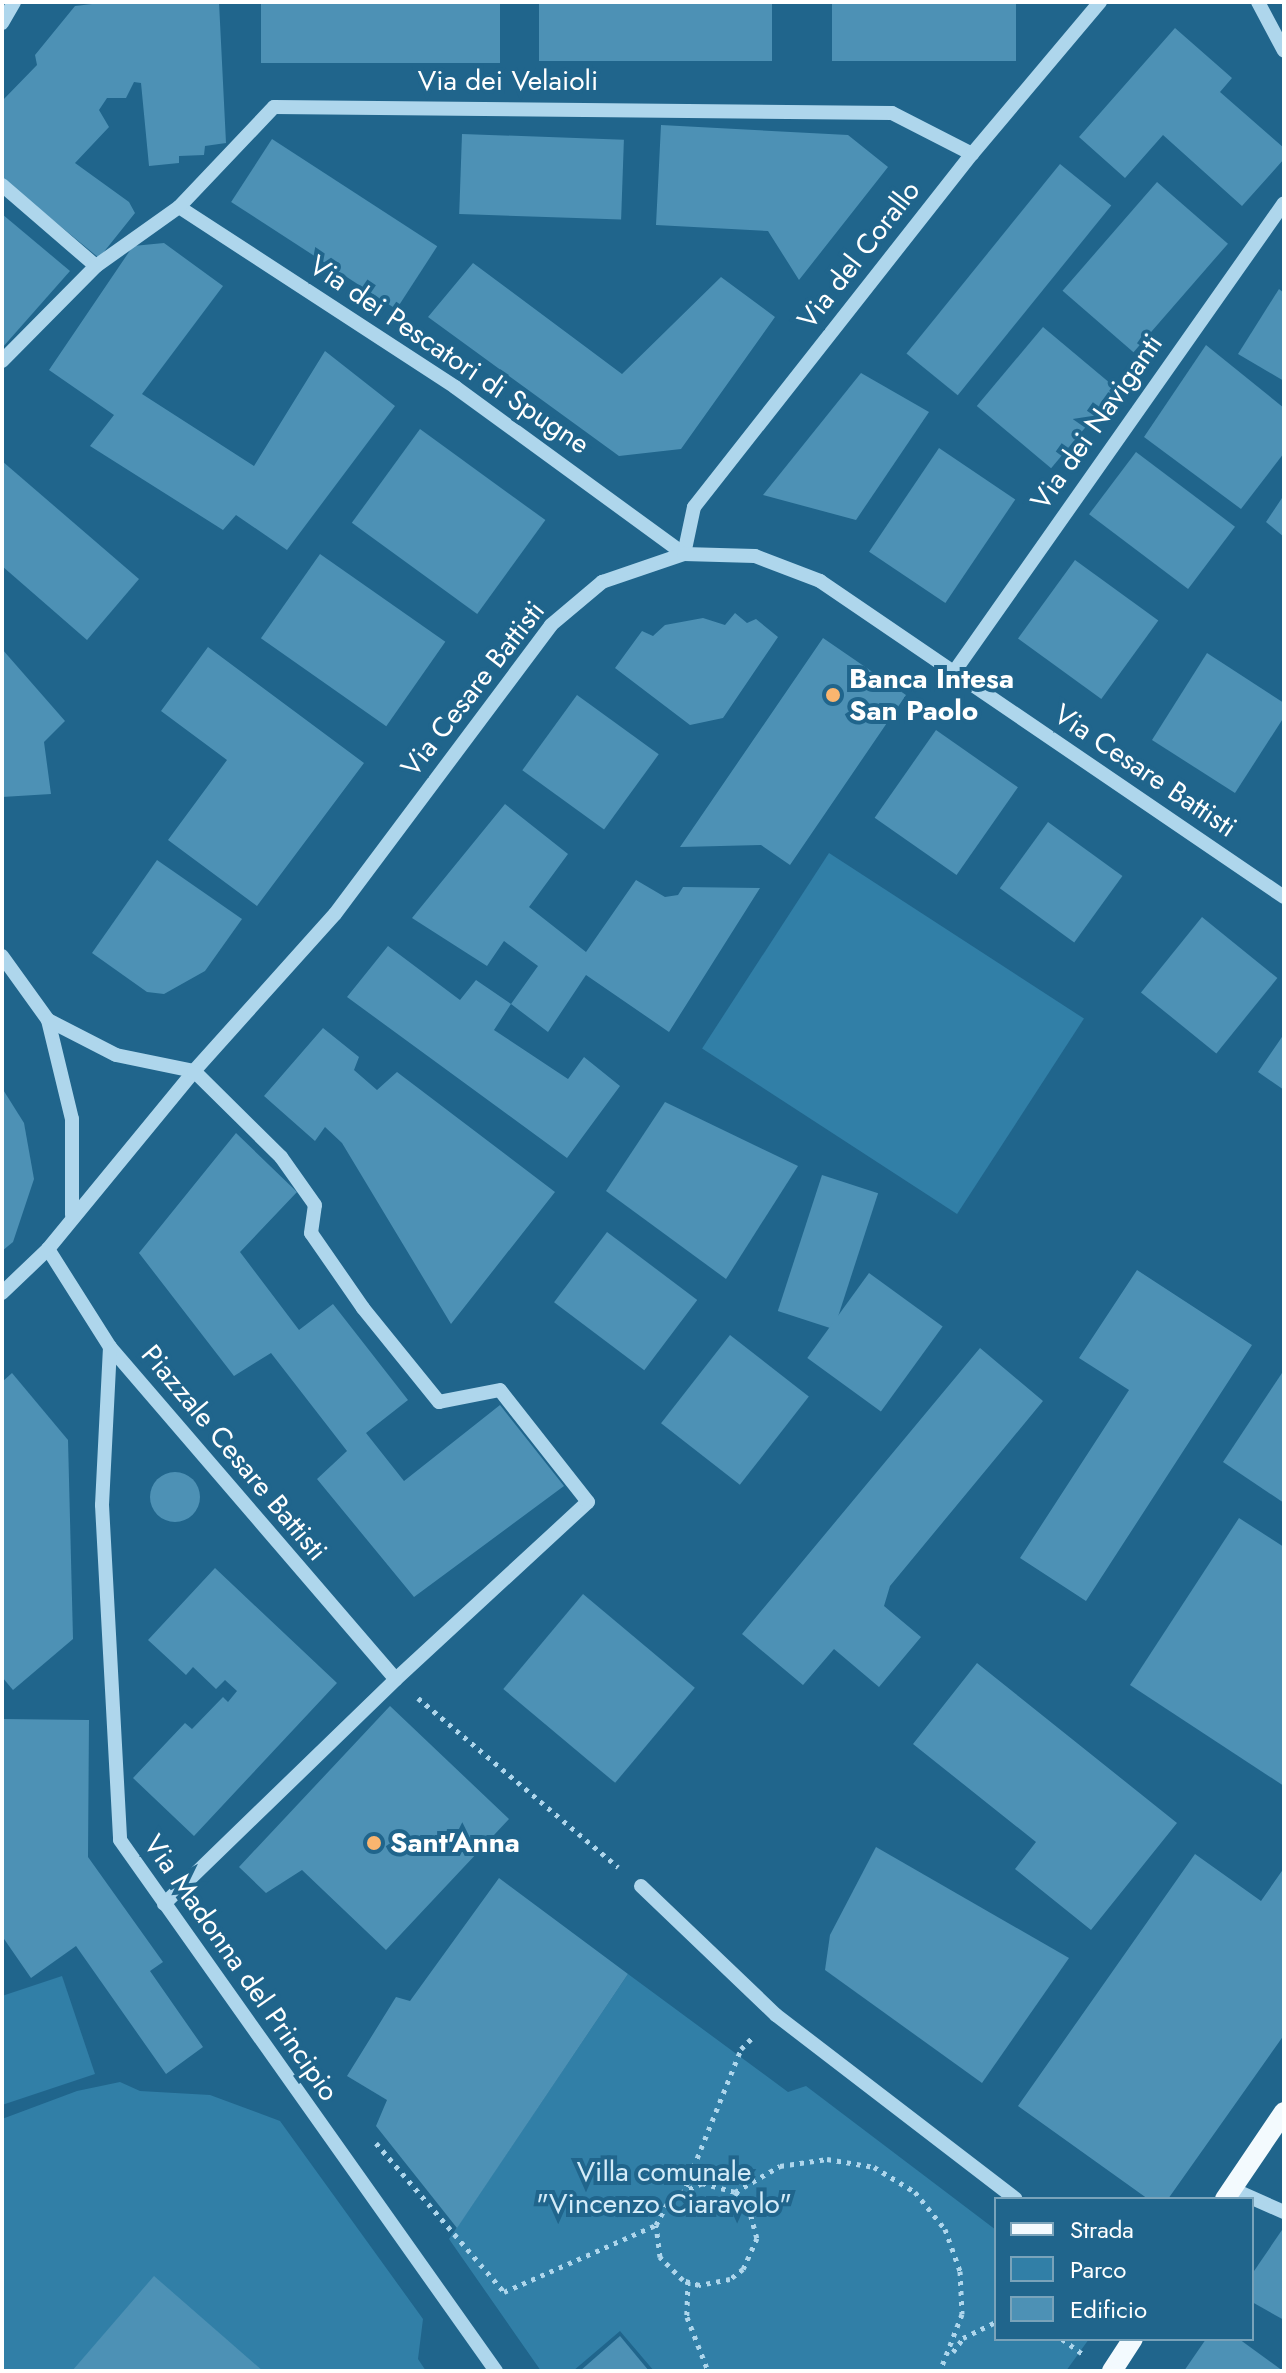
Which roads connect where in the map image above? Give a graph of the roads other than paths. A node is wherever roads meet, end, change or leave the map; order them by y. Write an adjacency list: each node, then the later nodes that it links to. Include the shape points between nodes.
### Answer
1 (14, 2): 4 (street)
2 (1100, 2): 6 (street, Via del Corallo)
3 (1258, 2): 5 (street)
4 (2, 23)
5 (1284, 51)
6 (972, 154): 9 (street, Via dei Velaioli, via 892,113 274,107); 12 (street, Via del Corallo, via 694,507)
7 (2, 185): 10 (street)
8 (1284, 203): 13 (street, Via dei Naviganti)
9 (179, 207): 10 (street, Via dei Velaioli); 12 (street, Via dei Pescatori di Spugne, via 455,387)
10 (96, 266): 11 (street, Via dei Velaioli)
11 (2, 361)
12 (684, 554): 13 (street, Via Cesare Battisti, via 755,556 820,581); 17 (street, Via Cesare Battisti, via 602,582 551,625 335,914)
13 (954, 672): 14 (street, Via Cesare Battisti)
14 (1284, 897)
15 (2, 956): 16 (street)
16 (48, 1020): 17 (street, via 116,1055); 18 (street, via 72,1119)
17 (194, 1071): 18 (street, Via Cesare Battisti); 22 (street, via 281,1157 315,1205 311,1233 439,1402 500,1390 588,1502)
18 (72, 1215): 19 (street, Via Cesare Battisti)
19 (48, 1249): 20 (street, Via Cesare Battisti); 21 (street, Piazzale Cesare Battisti)
20 (2, 1293)
21 (110, 1347): 22 (street, Piazzale Cesare Battisti); 24 (street, Via Madonna del Principio, via 102,1505 120,1840)
22 (396, 1679): 24 (street)
23 (641, 1886): 27 (street, via 776,2015)
24 (164, 1904): 31 (street, Via Madonna del Principio)
25 (1284, 2112): 26 (main road)
26 (1229, 2194)
27 (1013, 2197)
28 (1254, 2202): 29 (street)
29 (1284, 2212)
30 (1132, 2341): 32 (main road)
31 (496, 2371)
32 (1112, 2371)

